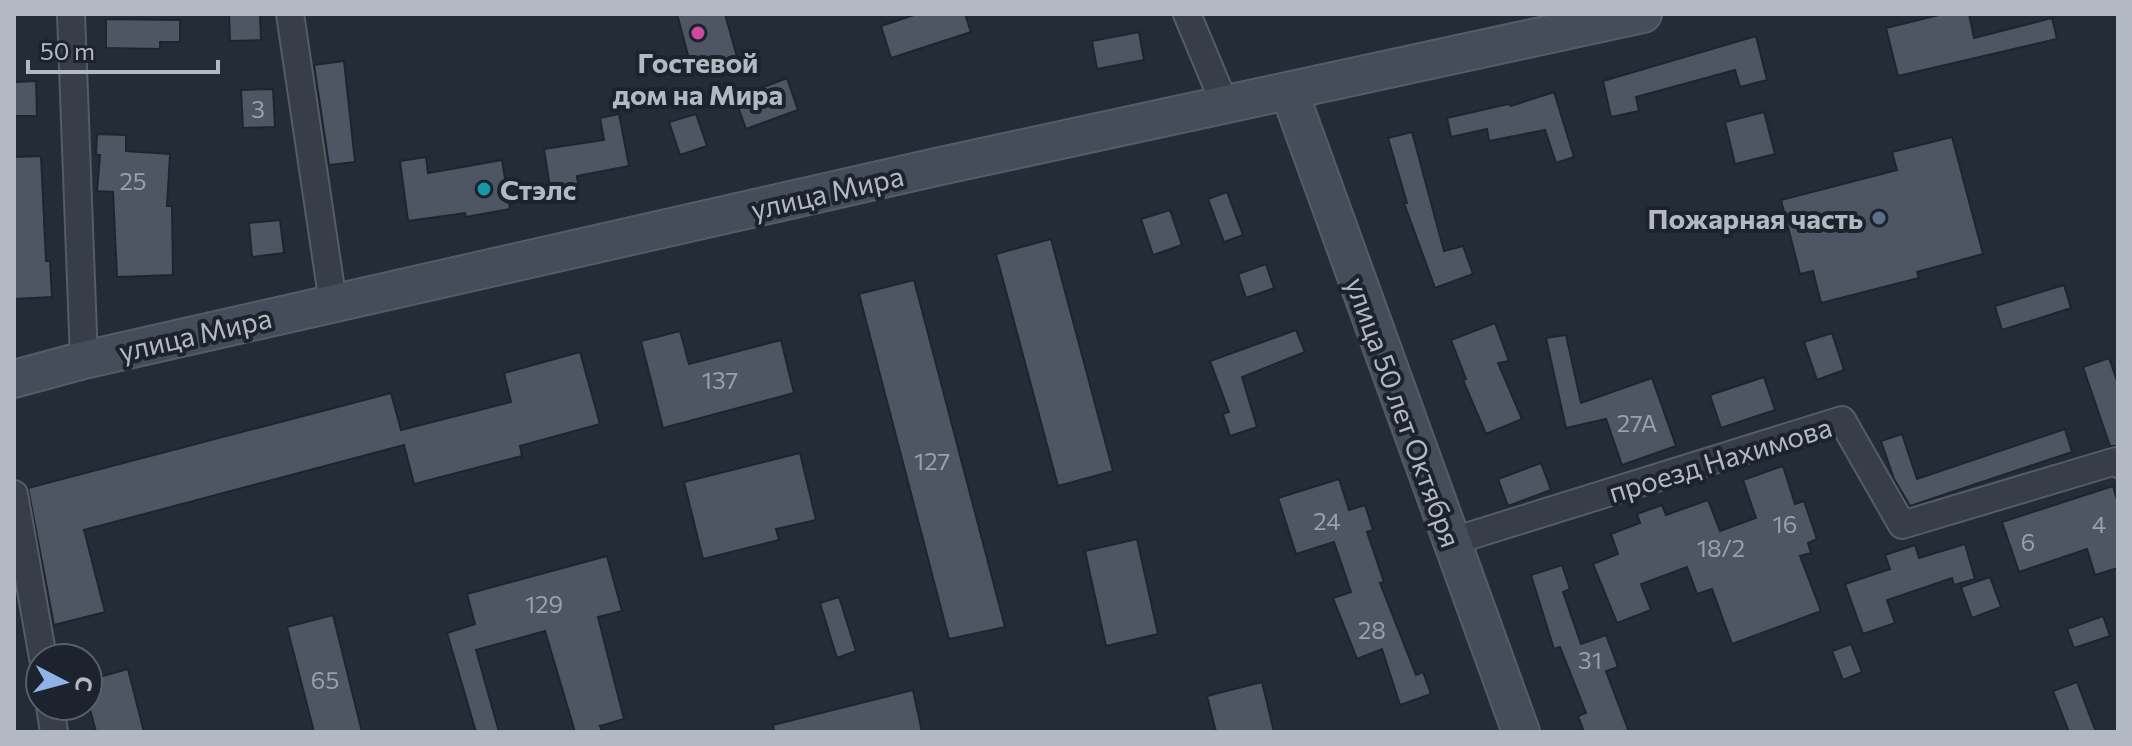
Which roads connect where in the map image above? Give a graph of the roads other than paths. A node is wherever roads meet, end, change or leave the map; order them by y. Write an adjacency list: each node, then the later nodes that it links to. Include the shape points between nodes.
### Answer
1 (71, 14): 8 (street)
2 (290, 14): 7 (street)
3 (1187, 14): 6 (street)
4 (1643, 14): 5 (street, улица Мира)
5 (1289, 91): 6 (street, улица Мира); 12 (street, улица 50 лет Октября)
6 (1225, 105): 7 (street, улица Мира)
7 (333, 303): 8 (street, улица Мира)
8 (84, 360): 9 (street, улица Мира)
9 (14, 379)
10 (2118, 464): 12 (street, проезд Нахимова, via 1902,525 1842,420)
11 (14, 494): 13 (street)
12 (1450, 542): 14 (street, улица 50 лет Октября)
13 (40, 642)
14 (1521, 732)

